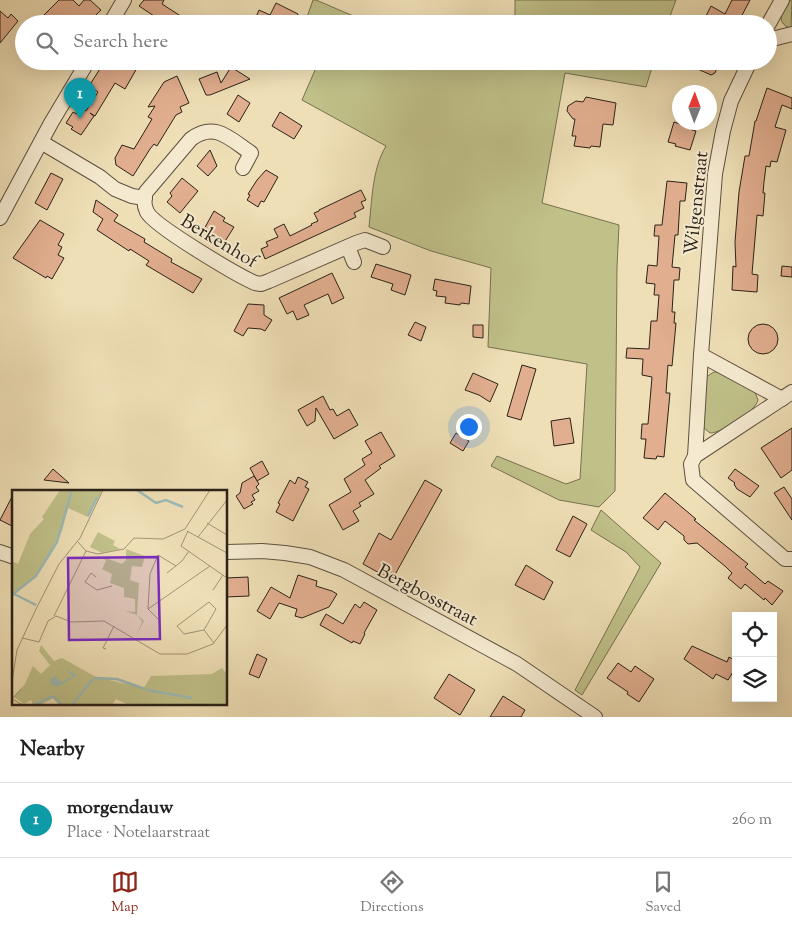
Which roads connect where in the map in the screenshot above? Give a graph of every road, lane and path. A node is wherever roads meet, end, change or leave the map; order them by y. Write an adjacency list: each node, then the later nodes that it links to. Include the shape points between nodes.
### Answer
1 (124, 0): 3 (street)
2 (782, 0): 4 (street)
3 (115, 15)
4 (774, 15)
5 (792, 34): 6 (street)
6 (777, 38)
7 (83, 70): 9 (street)
8 (746, 70): 16 (street, Wilgenstraat, via 731,101 718,152)
9 (41, 142): 11 (street, via 115,189); 12 (street)
10 (243, 168): 11 (street, via 251,153 218,132 199,132 146,192)
11 (145, 198): 13 (street, Berkenhof, via 148,212 164,228 255,283 269,281)
12 (0, 218)
13 (348, 247): 14 (street, Berkenhof, via 365,240); 15 (street)
14 (384, 247)
15 (354, 262)
16 (700, 355): 17 (street); 18 (street, Wilgenstraat)
17 (787, 396): 18 (street)
18 (696, 456): 22 (street, Wilgenstraat, via 690,464 693,480 785,558)
19 (0, 552): 21 (street)
20 (228, 552): 23 (street, Bergbosstraat, via 285,552 310,557 344,570 518,664)
21 (12, 556)
22 (792, 559)
23 (596, 717)

